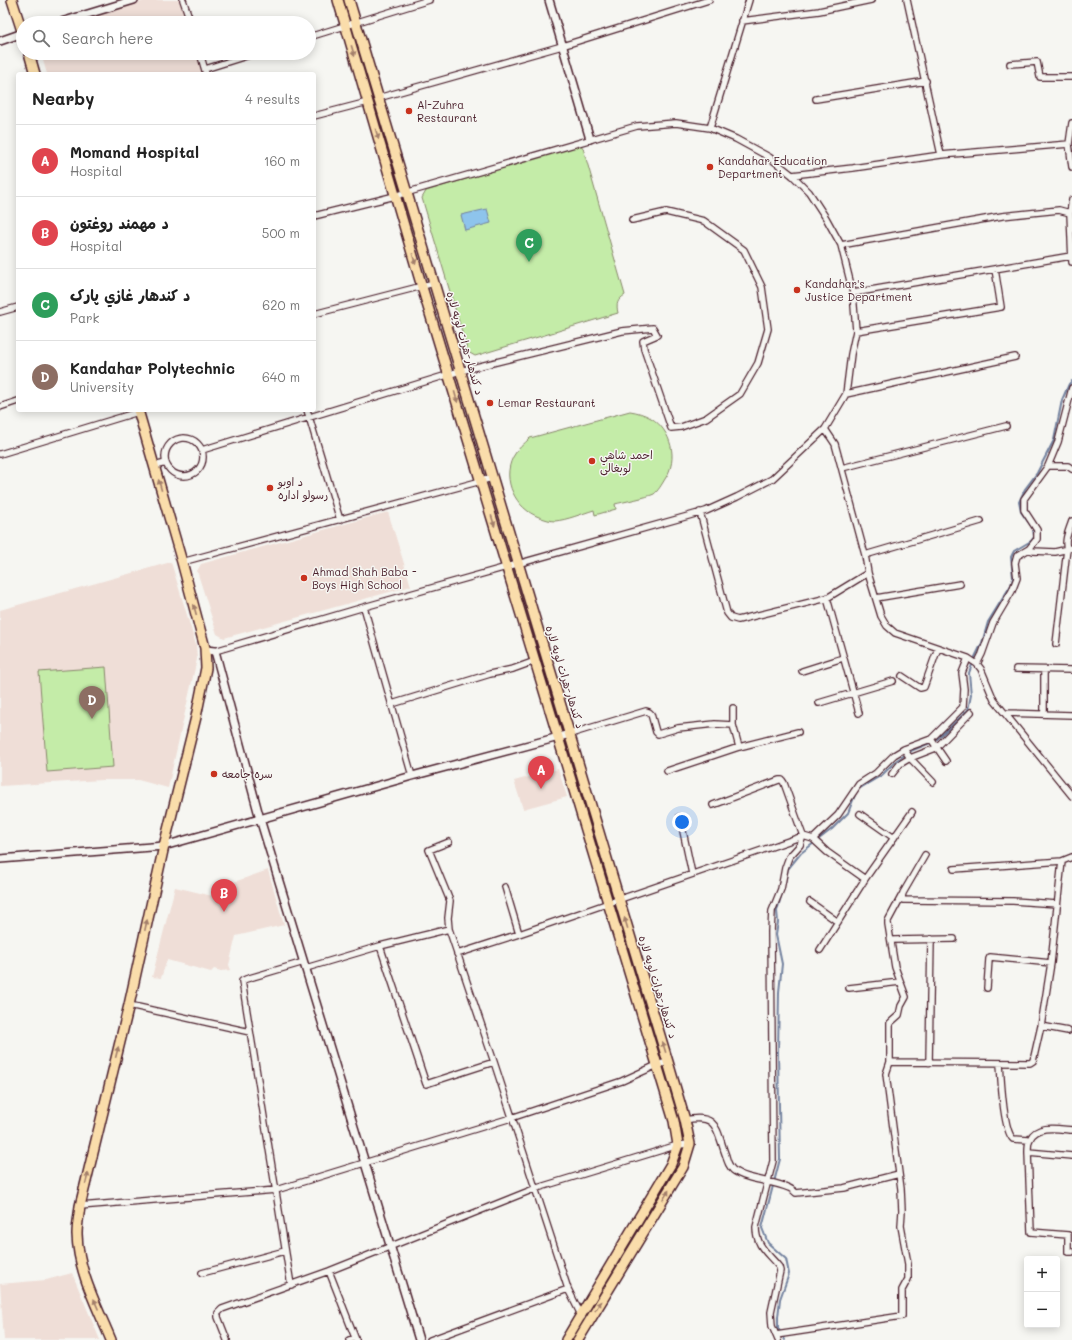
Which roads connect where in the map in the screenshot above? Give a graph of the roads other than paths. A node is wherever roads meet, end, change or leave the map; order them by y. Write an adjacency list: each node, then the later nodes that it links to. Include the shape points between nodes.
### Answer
1 (12, 0): 12 (main road)
2 (131, 0): 13 (street)
3 (183, 0): 14 (street)
4 (338, 0): 17 (main road)
5 (349, 0): 16 (main road, د کندهار-هرات لويه لاره)
6 (429, 0): 16 (street)
7 (549, 0): 21 (street)
8 (709, 0): 21 (street)
9 (749, 0): 15 (street)
10 (872, 0): 15 (street, via 819,11)
11 (907, 0): 29 (street)
12 (17, 16)
13 (80, 16)
14 (188, 16)
15 (742, 21): 35 (street)
16 (355, 22): 17 (street); 30 (main road, د کندهار-هرات لويه لاره)
17 (345, 25): 18 (street); 31 (main road, one-way to 31)
18 (316, 35)
19 (16, 36): 20 (street)
20 (0, 41)
21 (562, 46): 30 (street); 36 (street)
22 (31, 60): 27 (main road)
23 (202, 60): 26 (street)
24 (236, 60): 26 (street)
25 (1010, 64): 28 (street, via 1037,62 1040,77)
26 (205, 71)
27 (34, 72)
28 (1072, 77)
29 (926, 81): 32 (street); 38 (street)
30 (378, 98): 41 (main road, د کندهار-هرات لويه لاره)
31 (367, 99): 33 (street); 42 (main road, one-way to 42)
32 (816, 100)
33 (316, 115)
34 (1072, 123): 37 (street)
35 (710, 128): 36 (street, via 676,123 637,126); 40 (street, via 769,157)
36 (590, 139): 41 (street)
37 (1069, 144): 38 (street); 39 (street)
38 (941, 155): 40 (street, via 830,172)
39 (1072, 167)
40 (792, 175): 47 (street, via 809,192)
41 (407, 193): 42 (street); 50 (main road, د کندهار-هرات لويه لاره)
42 (395, 196): 45 (street); 51 (main road, one-way to 51)
43 (1072, 200): 44 (street)
44 (1070, 213): 47 (street, via 1059,210 1002,216); 48 (street)
45 (316, 216)
46 (632, 220): 58 (street, via 666,212 704,221 744,250 762,287 768,329 758,363 740,394 706,418 670,428 644,349 643,341 656,335 653,328 622,331)
47 (840, 245): 52 (street)
48 (1072, 259): 49 (street)
49 (995, 269): 52 (street); 56 (street, via 1001,307)
50 (434, 282): 51 (street); 58 (main road, د کندهار-هرات لويه لاره)
51 (422, 286): 55 (street); 59 (main road)
52 (853, 293): 56 (street)
53 (16, 308): 54 (street)
54 (0, 312)
55 (316, 313)
56 (856, 331): 61 (street)
57 (1015, 357): 61 (street)
58 (460, 371): 59 (street); 79 (main road, د کندهار-هرات لويه لاره)
59 (449, 374): 69 (street); 80 (main road, one-way to 80)
60 (1072, 388): 67 (street)
61 (846, 394): 71 (street)
62 (16, 402): 63 (street)
63 (0, 407)
64 (135, 412): 73 (street)
65 (138, 412): 75 (main road)
66 (308, 412): 69 (street)
67 (1064, 413): 68 (street); 76 (street, via 1058,442)
68 (1072, 414)
69 (309, 418): 72 (street); 82 (street)
70 (1006, 426): 77 (street)
71 (825, 429): 77 (street, via 835,444); 81 (street, via 772,479)
72 (202, 450): 74 (street, via 194,440 175,440 167,450); 74 (street, via 200,468 191,475 179,475)
73 (0, 454)
74 (166, 463): 75 (street)
75 (154, 466): 88 (main road, one-way to 75)
76 (1048, 466): 78 (street, via 1068,466); 86 (street, via 1024,499 1024,510 1037,530 1037,539)
77 (842, 468): 87 (street)
78 (1072, 469)
79 (492, 478): 80 (street); 89 (main road, د کندهار-هرات لويه لاره)
80 (480, 481): 82 (street); 90 (main road, one-way to 90)
81 (700, 512): 89 (street); 93 (street, via 727,613 731,618 738,620)
82 (340, 520): 88 (street)
83 (981, 521): 87 (street)
84 (1072, 521): 85 (street, via 1066,538 1066,547)
85 (1070, 548): 86 (street, via 1055,552); 96 (street)
86 (1029, 549): 103 (street, via 1017,556 1017,578 992,623)
87 (865, 555): 91 (street)
88 (182, 562): 98 (main road, one-way to 88)
89 (518, 564): 90 (street); 121 (main road, د کندهار-هرات لويه لاره)
90 (507, 568): 95 (street); 102 (main road)
91 (868, 573): 93 (street); 94 (street)
92 (960, 584): 94 (street)
93 (827, 598): 100 (street)
94 (876, 598): 97 (street, via 881,616 895,633)
95 (364, 607): 99 (street); 112 (street)
96 (1056, 644)
97 (938, 648): 101 (street); 108 (street, via 924,687 920,688)
98 (205, 650): 99 (street); 143 (main road, via 206,668 203,684)
99 (215, 651): 138 (street)
100 (843, 658): 107 (street); 110 (street)
101 (969, 659): 103 (street); 123 (street, via 962,673 963,708)
102 (535, 661): 112 (street); 122 (main road)
103 (976, 664): 116 (street, via 981,669 994,700)
104 (1016, 670): 105 (street)
105 (1044, 670): 106 (street); 117 (street)
106 (1072, 670)
107 (802, 671)
108 (902, 676)
109 (893, 681): 110 (street)
110 (853, 692): 111 (street); 115 (street)
111 (819, 703)
112 (392, 704): 131 (street)
113 (733, 708): 119 (street)
114 (971, 712): 125 (street)
115 (858, 713)
116 (1005, 713): 117 (street); 133 (street)
117 (1044, 714): 118 (street)
118 (1072, 715)
119 (733, 725): 121 (street, via 678,728 658,734 651,714 646,711); 124 (street)
120 (798, 732): 124 (street)
121 (570, 734): 122 (street); 153 (main road, د کندهار-هرات لويه لاره)
122 (558, 738): 131 (street); 155 (main road)
123 (931, 739): 125 (street); 126 (street)
124 (739, 747): 129 (street)
125 (936, 748): 127 (street); 128 (street)
126 (904, 749): 127 (street); 141 (street, via 859,784 838,815)
127 (910, 758): 130 (street, via 900,764); 132 (street)
128 (946, 761)
129 (667, 771)
130 (892, 774)
131 (412, 776): 138 (street)
132 (933, 782)
133 (1072, 796)
134 (712, 805): 139 (street, via 782,780)
135 (912, 812): 140 (street)
136 (860, 814): 140 (street)
137 (680, 817): 149 (street)
138 (260, 819): 143 (street); 167 (street)
139 (803, 836): 141 (street); 149 (street); 191 (street, via 800,845 789,857 772,911 773,1161)
140 (894, 838): 150 (street)
141 (813, 839): 150 (street)
142 (449, 842): 158 (street, via 429,850 450,901)
143 (164, 846): 146 (street); 171 (main road, one-way to 143)
144 (926, 855): 152 (street)
145 (1072, 857): 147 (street)
146 (0, 858)
147 (1062, 861): 148 (street); 156 (street)
148 (954, 869)
149 (692, 874): 153 (street)
150 (865, 879): 157 (street)
151 (505, 887): 159 (street)
152 (902, 895): 156 (street, via 904,900); 168 (street, via 888,921 895,967)
153 (618, 899): 155 (street); 176 (main road, د کندهار-هرات لويه لاره, one-way to 153)
154 (810, 902): 157 (street)
155 (607, 903): 159 (street); 180 (main road)
156 (1058, 904): 166 (street)
157 (838, 922): 164 (street)
158 (449, 929): 163 (street); 165 (street)
159 (519, 934): 165 (street)
160 (931, 939): 161 (street); 162 (street); 178 (street)
161 (954, 939)
162 (894, 940)
163 (380, 946): 167 (street); 175 (street, via 426,1084)
164 (820, 950)
165 (458, 954): 175 (street)
166 (1052, 963): 170 (street, via 990,957); 172 (street)
167 (305, 965): 174 (street, via 242,981); 189 (street)
168 (900, 982): 169 (street); 177 (street, via 906,997 899,1014 890,1023)
169 (849, 988)
170 (987, 988)
171 (129, 1005): 174 (street); 194 (main road, one-way to 171)
172 (1041, 1026): 173 (street); 179 (street, via 1033,1061)
173 (1068, 1031)
174 (250, 1032): 193 (street)
175 (494, 1062): 181 (street)
176 (668, 1062): 180 (street); 182 (main road, د کندهار-هرات لويه لاره)
177 (890, 1062): 178 (street); 190 (street, via 886,1074)
178 (929, 1063): 179 (street)
179 (1000, 1063): 184 (street, via 1010,1136 1013,1139)
180 (657, 1065): 181 (street, via 622,1081); 186 (main road, via 674,1121)
181 (511, 1118): 189 (street); 192 (street)
182 (685, 1120): 185 (main road, د کندهار-هرات لويه لاره); 191 (street, via 708,1119 721,1140 732,1169 748,1177)
183 (1072, 1130): 184 (street, via 1041,1130 1033,1134)
184 (1029, 1140): 187 (street)
185 (690, 1144): 186 (street); 203 (main road, د کندهار-هرات لويه لاره, one-way to 185, via 683,1167)
186 (678, 1145): 192 (street); 202 (main road, via 671,1164)
187 (1028, 1152): 188 (street); 197 (street, via 1031,1232 1068,1235 1068,1252)
188 (1072, 1156)
189 (365, 1163): 193 (street); 195 (street)
190 (899, 1174): 191 (street, via 844,1188 796,1193 789,1187); 204 (street, via 901,1226 908,1264 908,1279 902,1290 902,1316)
191 (770, 1182): 204 (street, via 756,1227 756,1236 760,1246 779,1267 771,1312 772,1326)
192 (534, 1189): 195 (street); 201 (street)
193 (276, 1190): 194 (street); 196 (street)
194 (80, 1206): 206 (main road, one-way to 194, via 85,1280 79,1255 77,1233)
195 (390, 1246): 198 (street); 208 (street)
196 (285, 1251): 199 (street); 200 (street)
197 (1072, 1252)
198 (329, 1271): 200 (street); 205 (street)
199 (202, 1272)
200 (290, 1285): 207 (street, via 222,1309 218,1317)
201 (568, 1289): 202 (street); 209 (street)
202 (580, 1316): 203 (street); 210 (main road)
203 (588, 1322): 211 (main road, د کندهار-هرات لويه لاره)
204 (779, 1335)
205 (354, 1339)
206 (111, 1340)
207 (227, 1340)
208 (419, 1340)
209 (430, 1340)
210 (566, 1340)
211 (578, 1340)

